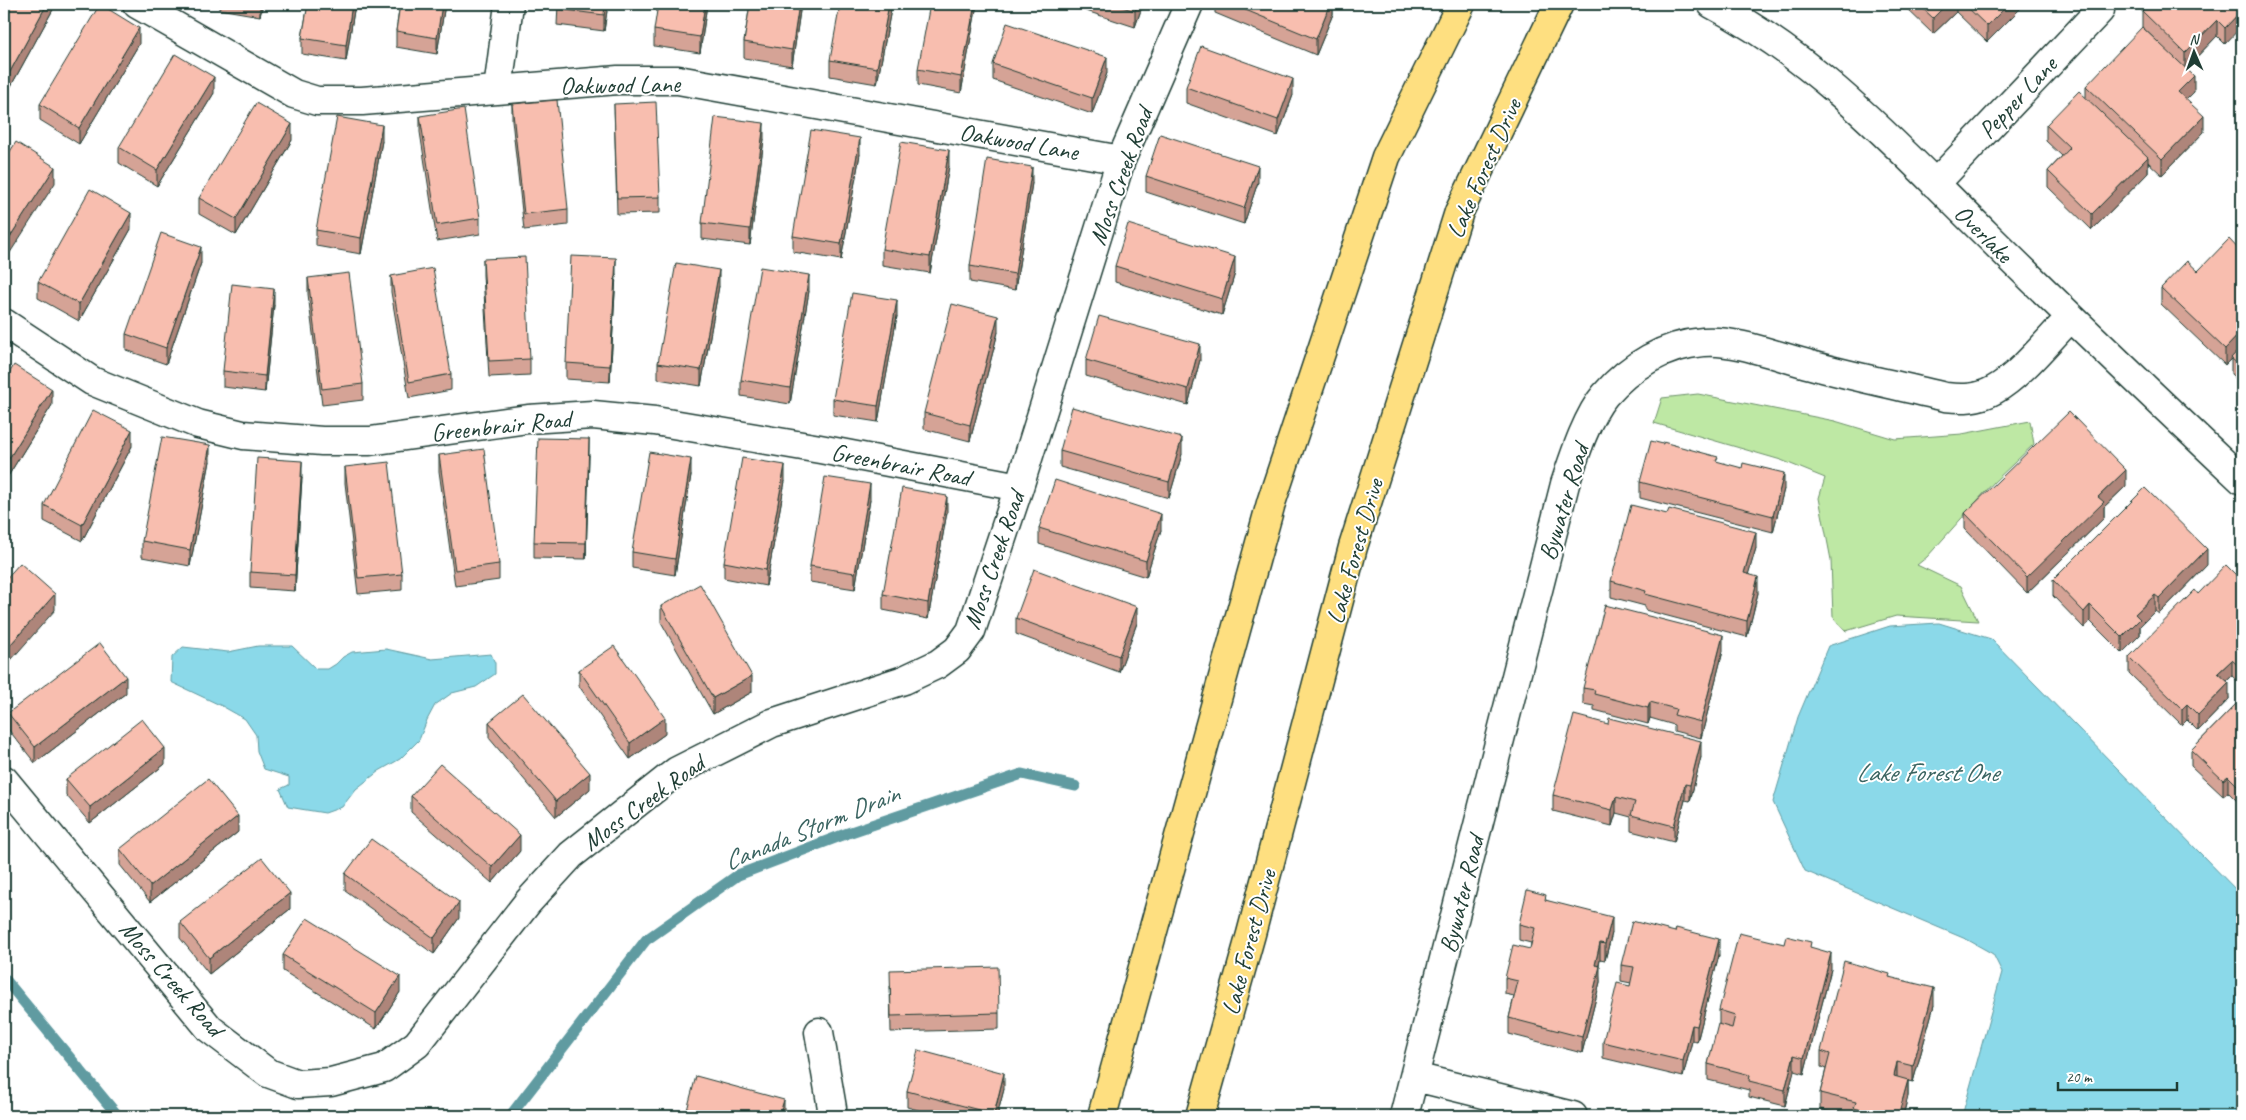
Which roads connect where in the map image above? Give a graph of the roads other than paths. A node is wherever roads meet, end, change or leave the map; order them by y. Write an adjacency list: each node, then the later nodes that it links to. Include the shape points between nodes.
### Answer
1 (137, 4): 8 (street, Oakwood Lane, via 287,90 317,101 362,101)
2 (508, 4): 8 (street)
3 (1189, 4): 9 (street, Moss Creek Road)
4 (1461, 4): 19 (main road, via 1386,157 1271,503)
5 (1559, 4): 20 (main road, Lake Forest Drive, via 1459,212 1353,547)
6 (1712, 4): 10 (street, Overlake, via 1798,57 1840,91)
7 (2100, 10): 10 (street, Pepper Lane)
8 (498, 90): 9 (street, Oakwood Lane, via 618,80 678,80)
9 (1121, 160): 14 (street, Moss Creek Road)
10 (1935, 184): 11 (street, Overlake)
11 (2070, 317): 13 (street, Overlake); 17 (street, Bywater Road, via 2014,375 1994,390 1963,399 1733,344 1704,342 1647,358 1604,396 1576,448 1564,484)
12 (4, 324): 14 (street, Greenbrair Road, via 92,381 198,424 242,435 370,441 528,419 593,415 655,421 762,439)
13 (2242, 480)
14 (1019, 487): 15 (street, Moss Creek Road, via 971,631 957,650 938,664 904,680 772,723 678,771 571,855 528,902 417,1044 384,1068 331,1082 298,1084 268,1073 210,1028)
15 (4, 780)
16 (819, 1032): 18 (street, via 832,1108)
17 (1415, 1077): 21 (street, Bywater Road); 22 (street)
18 (830, 1116)
19 (1102, 1116)
20 (1200, 1116)
21 (1404, 1116)
22 (1573, 1116)

